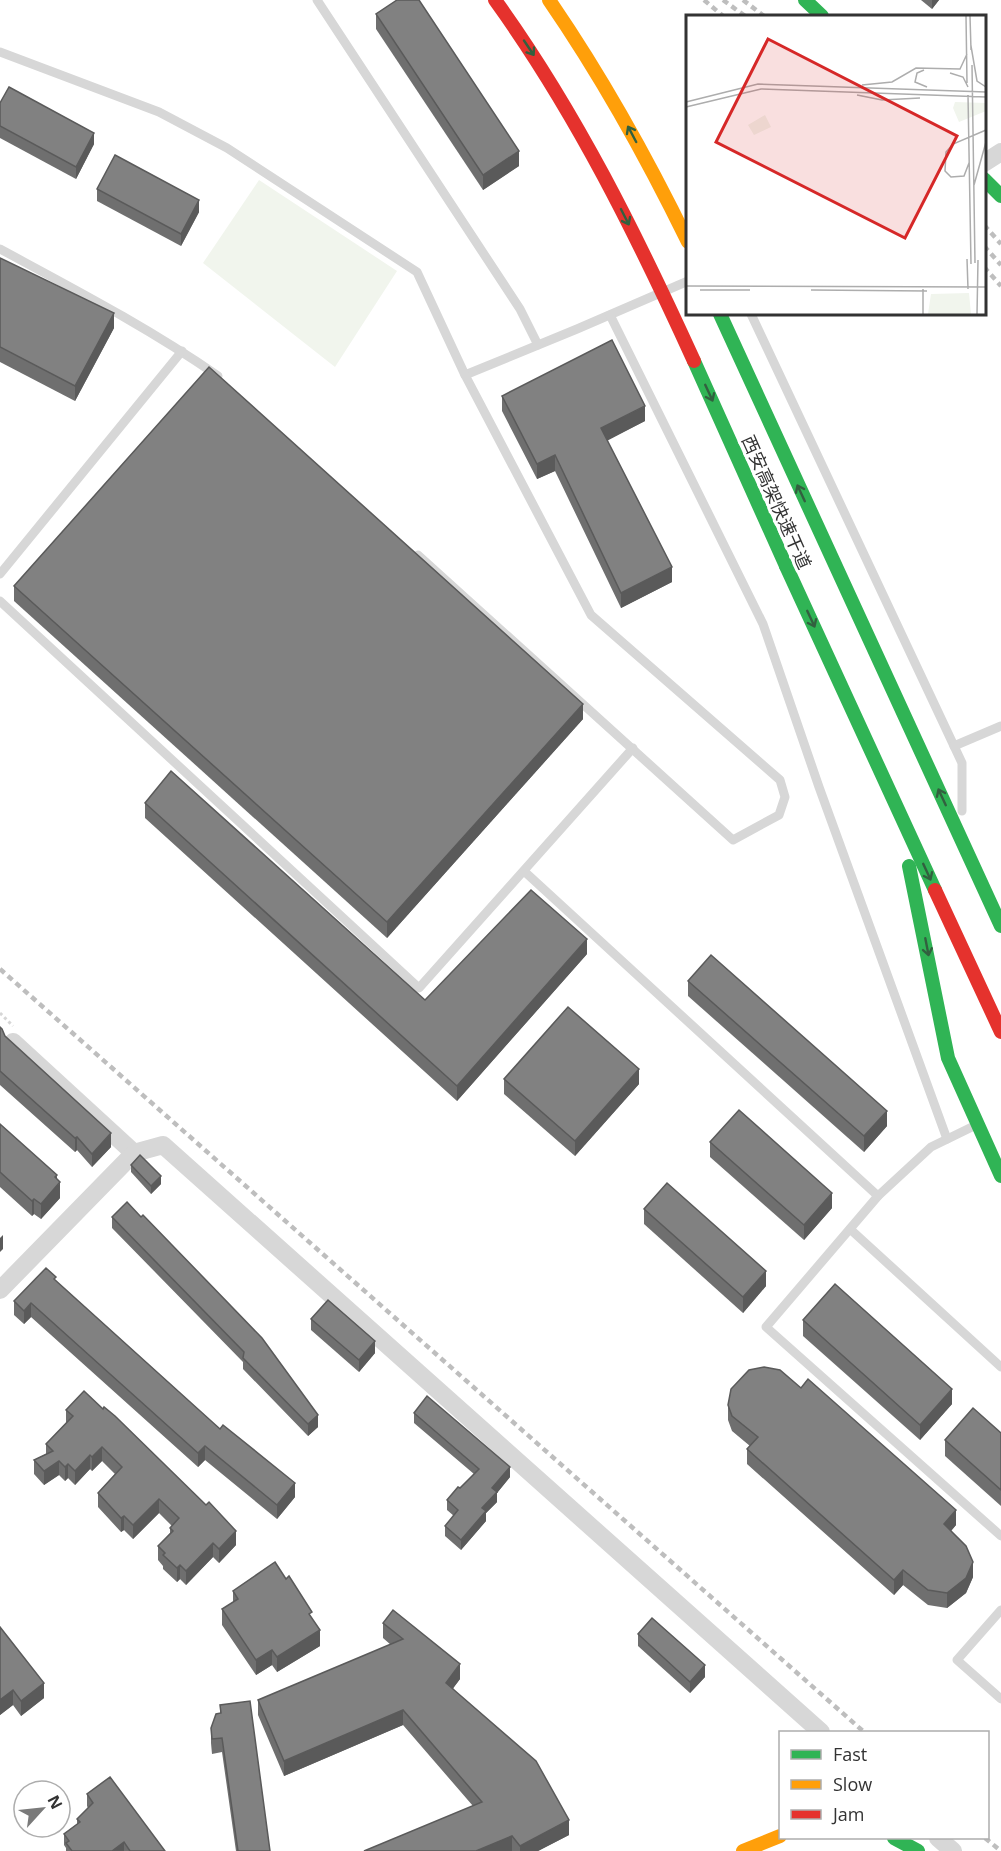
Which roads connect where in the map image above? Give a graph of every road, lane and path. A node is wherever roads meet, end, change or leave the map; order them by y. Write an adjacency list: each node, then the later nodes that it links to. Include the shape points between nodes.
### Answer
1 (317, 0): 17 (lane, via 520,309)
2 (495, 0): 27 (main road, 西安高架快速干道, one-way to 27, bridge, via 552,82 592,151 676,322)
3 (549, 0): 11 (main road, one-way to 3, via 614,99)
4 (805, 0): 5 (main road)
5 (821, 15)
6 (0, 52): 19 (lane, via 159,112 227,148 417,272)
7 (1001, 152): 8 (street)
8 (986, 162)
9 (986, 181): 10 (main road)
10 (1001, 196)
11 (686, 240)
12 (0, 249): 18 (lane)
13 (686, 281): 14 (lane)
14 (610, 315): 17 (lane); 35 (lane, via 763,624)
15 (720, 315): 28 (main road, 西安高架快速干道, one-way to 15)
16 (751, 315): 25 (lane)
17 (538, 345): 19 (lane)
18 (182, 351): 20 (lane); 22 (lane)
19 (465, 375): 26 (lane, via 591,615 780,780 785,797 779,815 733,840)
20 (230, 387)
21 (414, 552): 26 (lane)
22 (0, 574)
23 (0, 601): 29 (lane, via 420,988)
24 (1001, 726): 25 (lane)
25 (954, 746): 28 (lane, via 962,763)
26 (633, 748): 29 (lane)
27 (889, 788): 32 (main road, 西安高架快速干道, one-way to 32); 34 (main road, one-way to 34, via 916,894 948,1058)
28 (962, 840): 30 (main road); 31 (main road, 西安高架快速干道)
29 (525, 872): 38 (lane)
30 (994, 878)
31 (1001, 926)
32 (1001, 1032)
33 (12, 1042): 36 (street)
34 (976, 1124): 35 (lane); 37 (main road)
35 (947, 1139): 38 (lane, via 931,1147)
36 (134, 1153): 40 (street); 45 (street, via 164,1144)
37 (1001, 1176)
38 (878, 1196): 39 (lane)
39 (850, 1229): 41 (lane); 42 (lane, via 766,1327)
40 (0, 1290)
41 (1001, 1367)
42 (1001, 1536)
43 (1001, 1610): 44 (lane, via 957,1660)
44 (1001, 1700)
45 (820, 1731)
46 (779, 1836): 49 (main road)
47 (896, 1839): 50 (main road)
48 (939, 1839): 51 (street)
49 (743, 1851)
50 (918, 1851)
51 (953, 1851)

